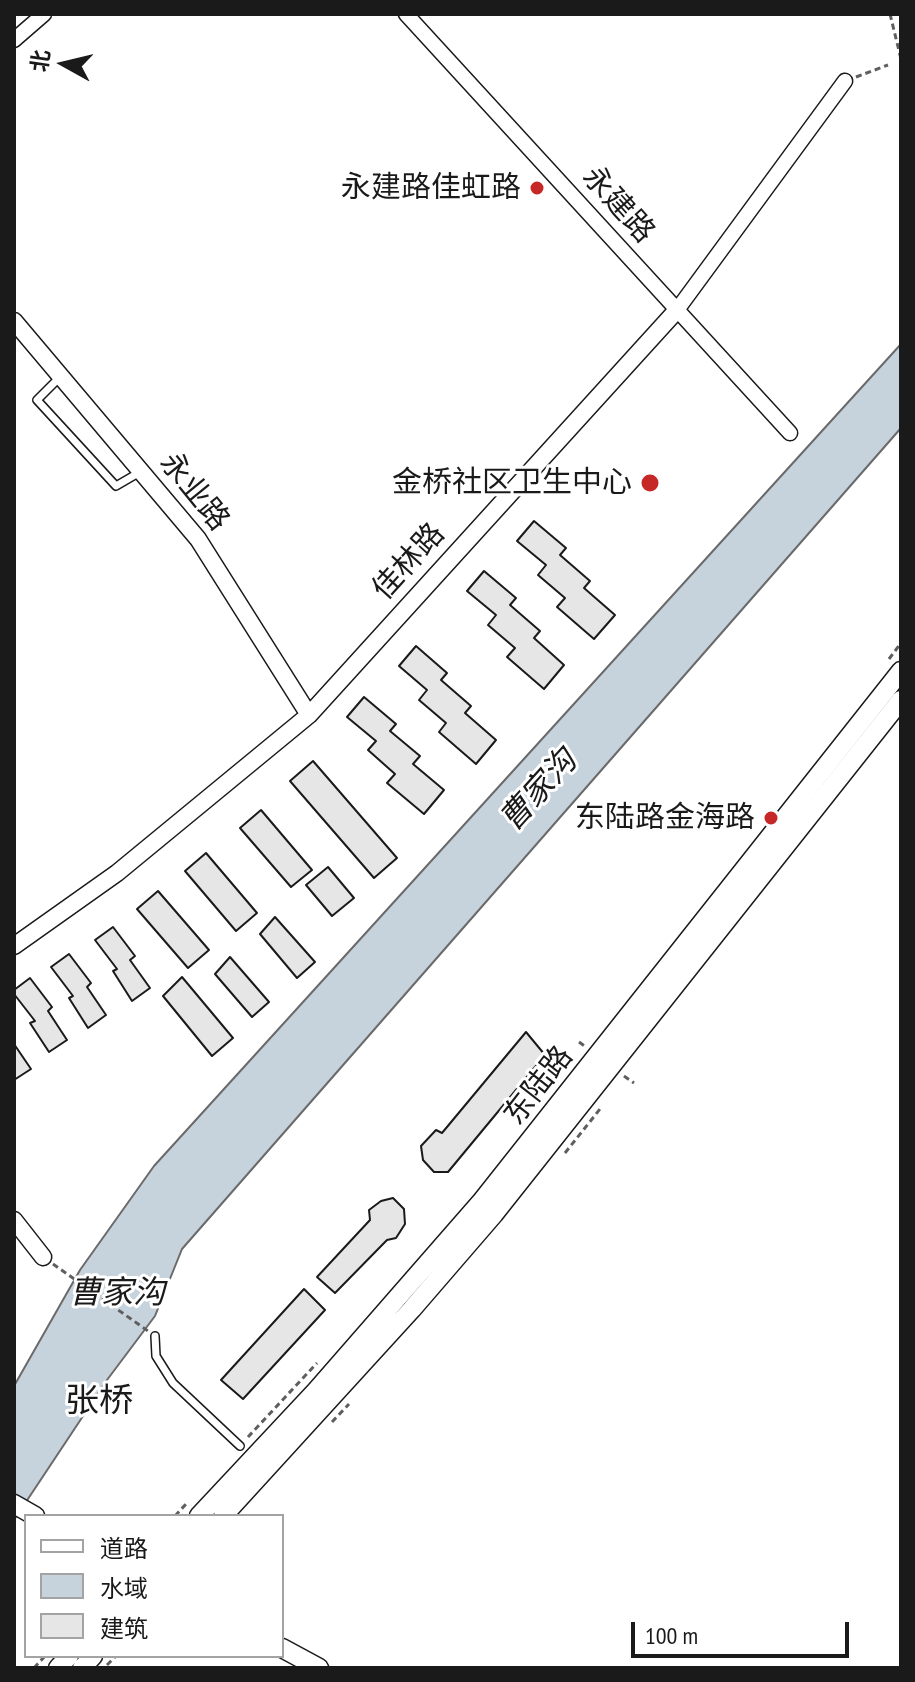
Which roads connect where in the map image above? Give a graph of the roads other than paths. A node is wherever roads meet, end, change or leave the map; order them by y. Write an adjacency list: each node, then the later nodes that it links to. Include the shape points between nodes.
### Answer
1 (44, 14): 3 (street)
2 (406, 14): 5 (street, 永建路)
3 (14, 40)
4 (845, 81): 5 (street, 佳林路)
5 (677, 310): 8 (street, 永建路); 12 (street, 佳林路)
6 (14, 321): 7 (street, 永业路)
7 (60, 377): 9 (street, 永业路); 9 (lane, via 37,400 116,486)
8 (790, 433)
9 (140, 472): 12 (street, 永业路, via 211,558)
10 (901, 671): 19 (main road, 东陆路, via 481,1202 347,1356)
11 (901, 700): 21 (main road, 东陆路, via 494,1214)
12 (309, 715): 13 (street, 佳林路, via 117,873)
13 (14, 946)
14 (14, 1220): 15 (street)
15 (43, 1257)
16 (155, 1336): 17 (lane, via 156,1356 173,1383)
17 (240, 1446)
18 (14, 1504): 20 (main road)
19 (193, 1510)
20 (32, 1514)
21 (225, 1514)
22 (284, 1649): 23 (main road)
23 (319, 1668)

